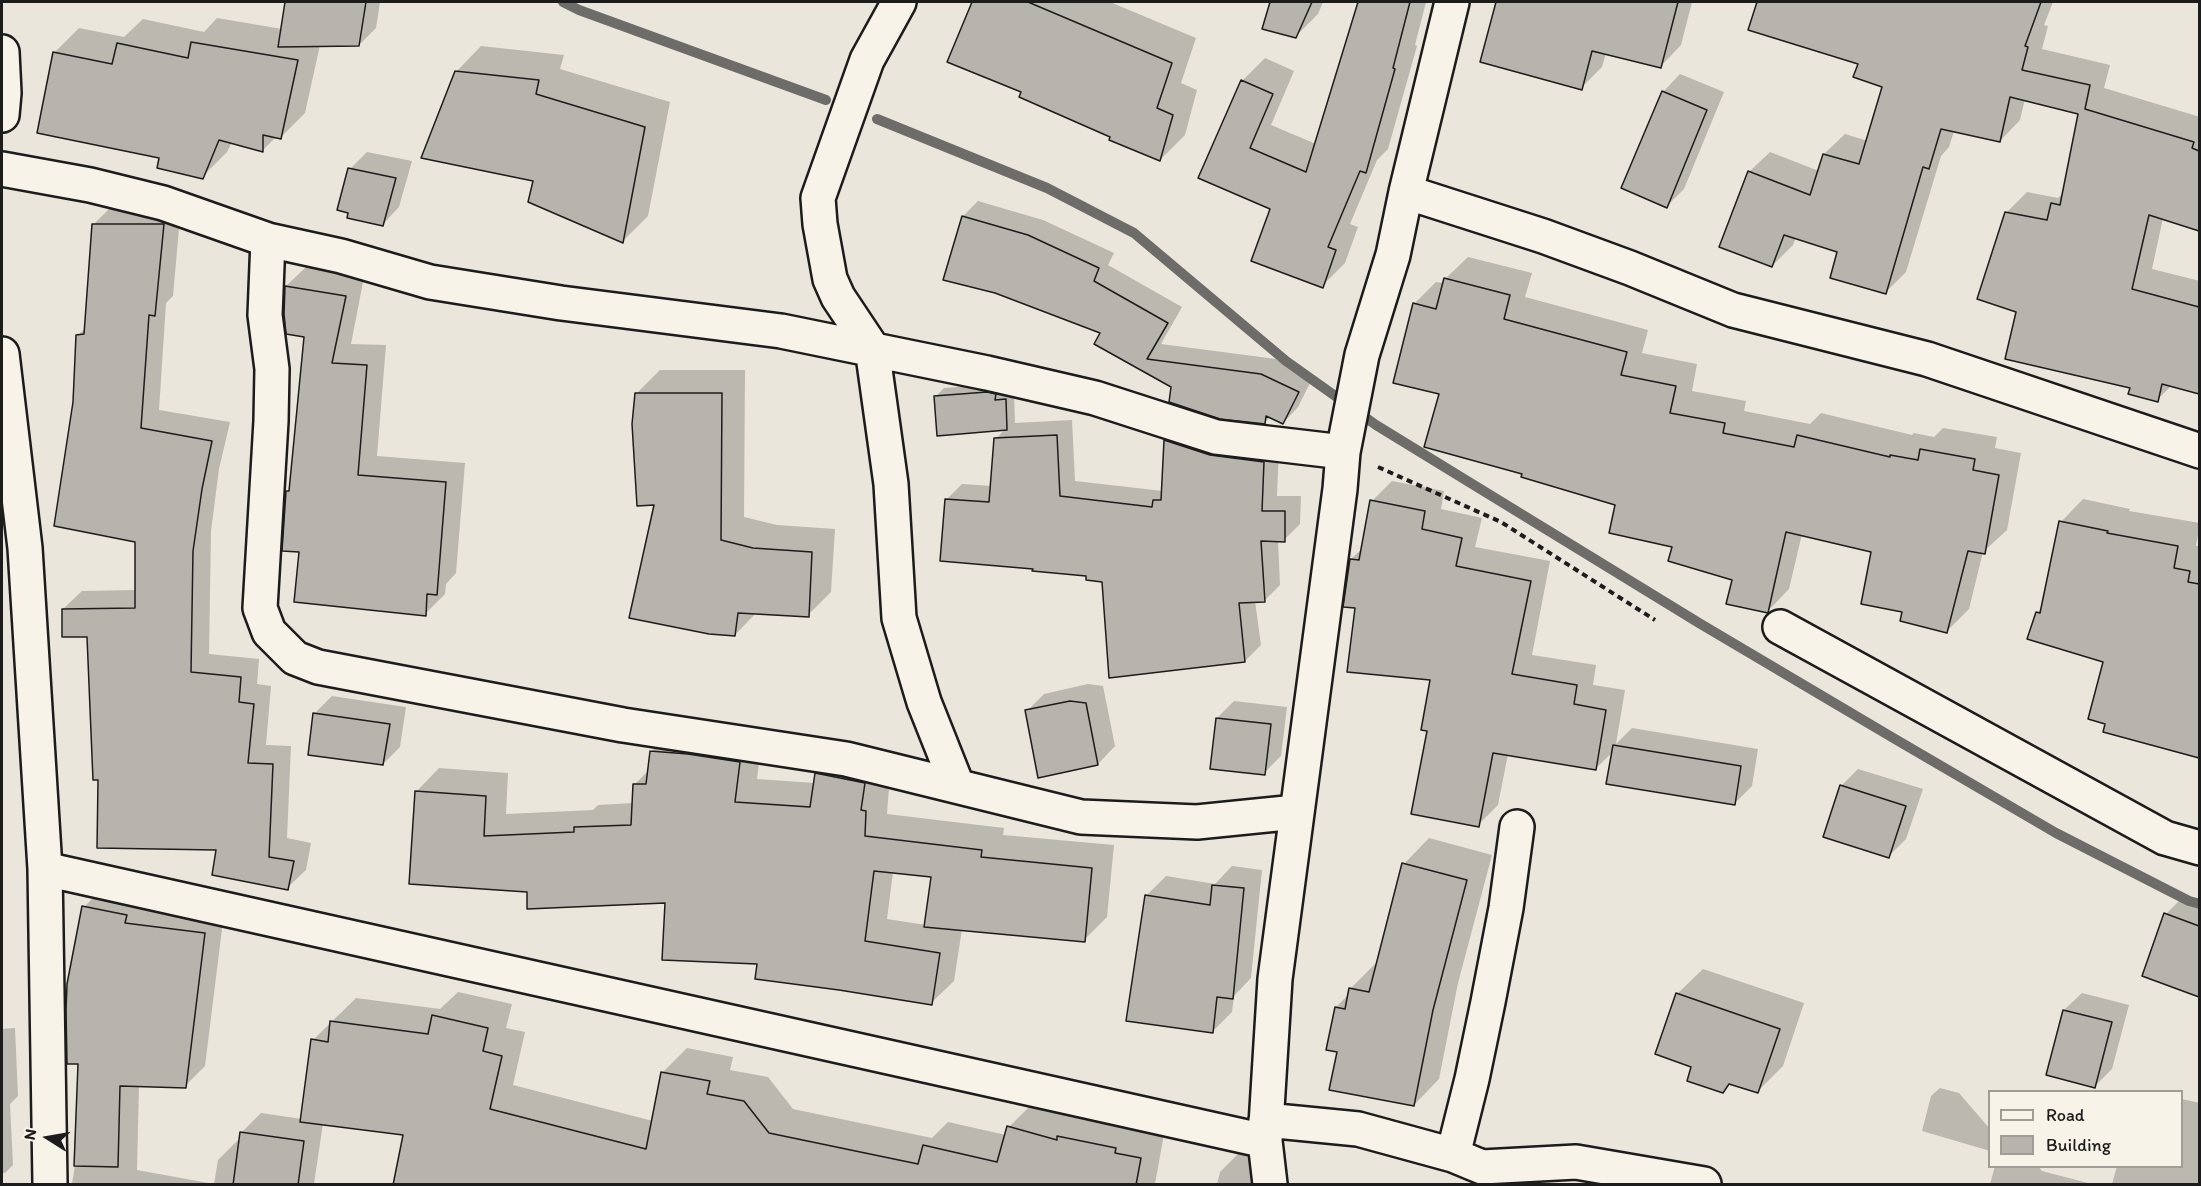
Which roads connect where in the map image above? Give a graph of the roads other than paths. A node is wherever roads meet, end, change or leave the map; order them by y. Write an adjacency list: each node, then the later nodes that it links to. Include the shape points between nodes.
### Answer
1 (899, 2): 8 (street, via 867,60 818,198 830,279)
2 (1452, 2): 6 (street)
3 (2, 52): 4 (street)
4 (2, 114)
5 (2, 169): 7 (street, via 163,203)
6 (1406, 192): 10 (street, via 1394,255 1362,355); 11 (street, via 1630,267 1733,310 1927,359)
7 (268, 240): 8 (street, via 430,282 561,303 781,330); 13 (street, via 265,315 272,369 271,421 260,608 269,633 295,658 318,667 622,725 846,759)
8 (872, 348): 10 (street, via 1095,398 1216,436); 13 (street, via 891,484 899,618 924,702)
9 (2, 354): 17 (street, via 26,548)
10 (1345, 439): 14 (street)
11 (2199, 451)
12 (1780, 627): 16 (street, via 2165,837)
13 (957, 785): 14 (street, via 1081,817 1197,822)
14 (1296, 812): 18 (street, via 1275,979)
15 (1517, 827): 19 (street, via 1488,1002)
16 (2199, 848)
17 (45, 869): 18 (street); 20 (street)
18 (1265, 1131): 19 (street, via 1358,1129); 21 (street)
19 (1453, 1155): 22 (street, via 1482,1167 1576,1162)
20 (50, 1185)
21 (1270, 1185)
22 (1704, 1185)

